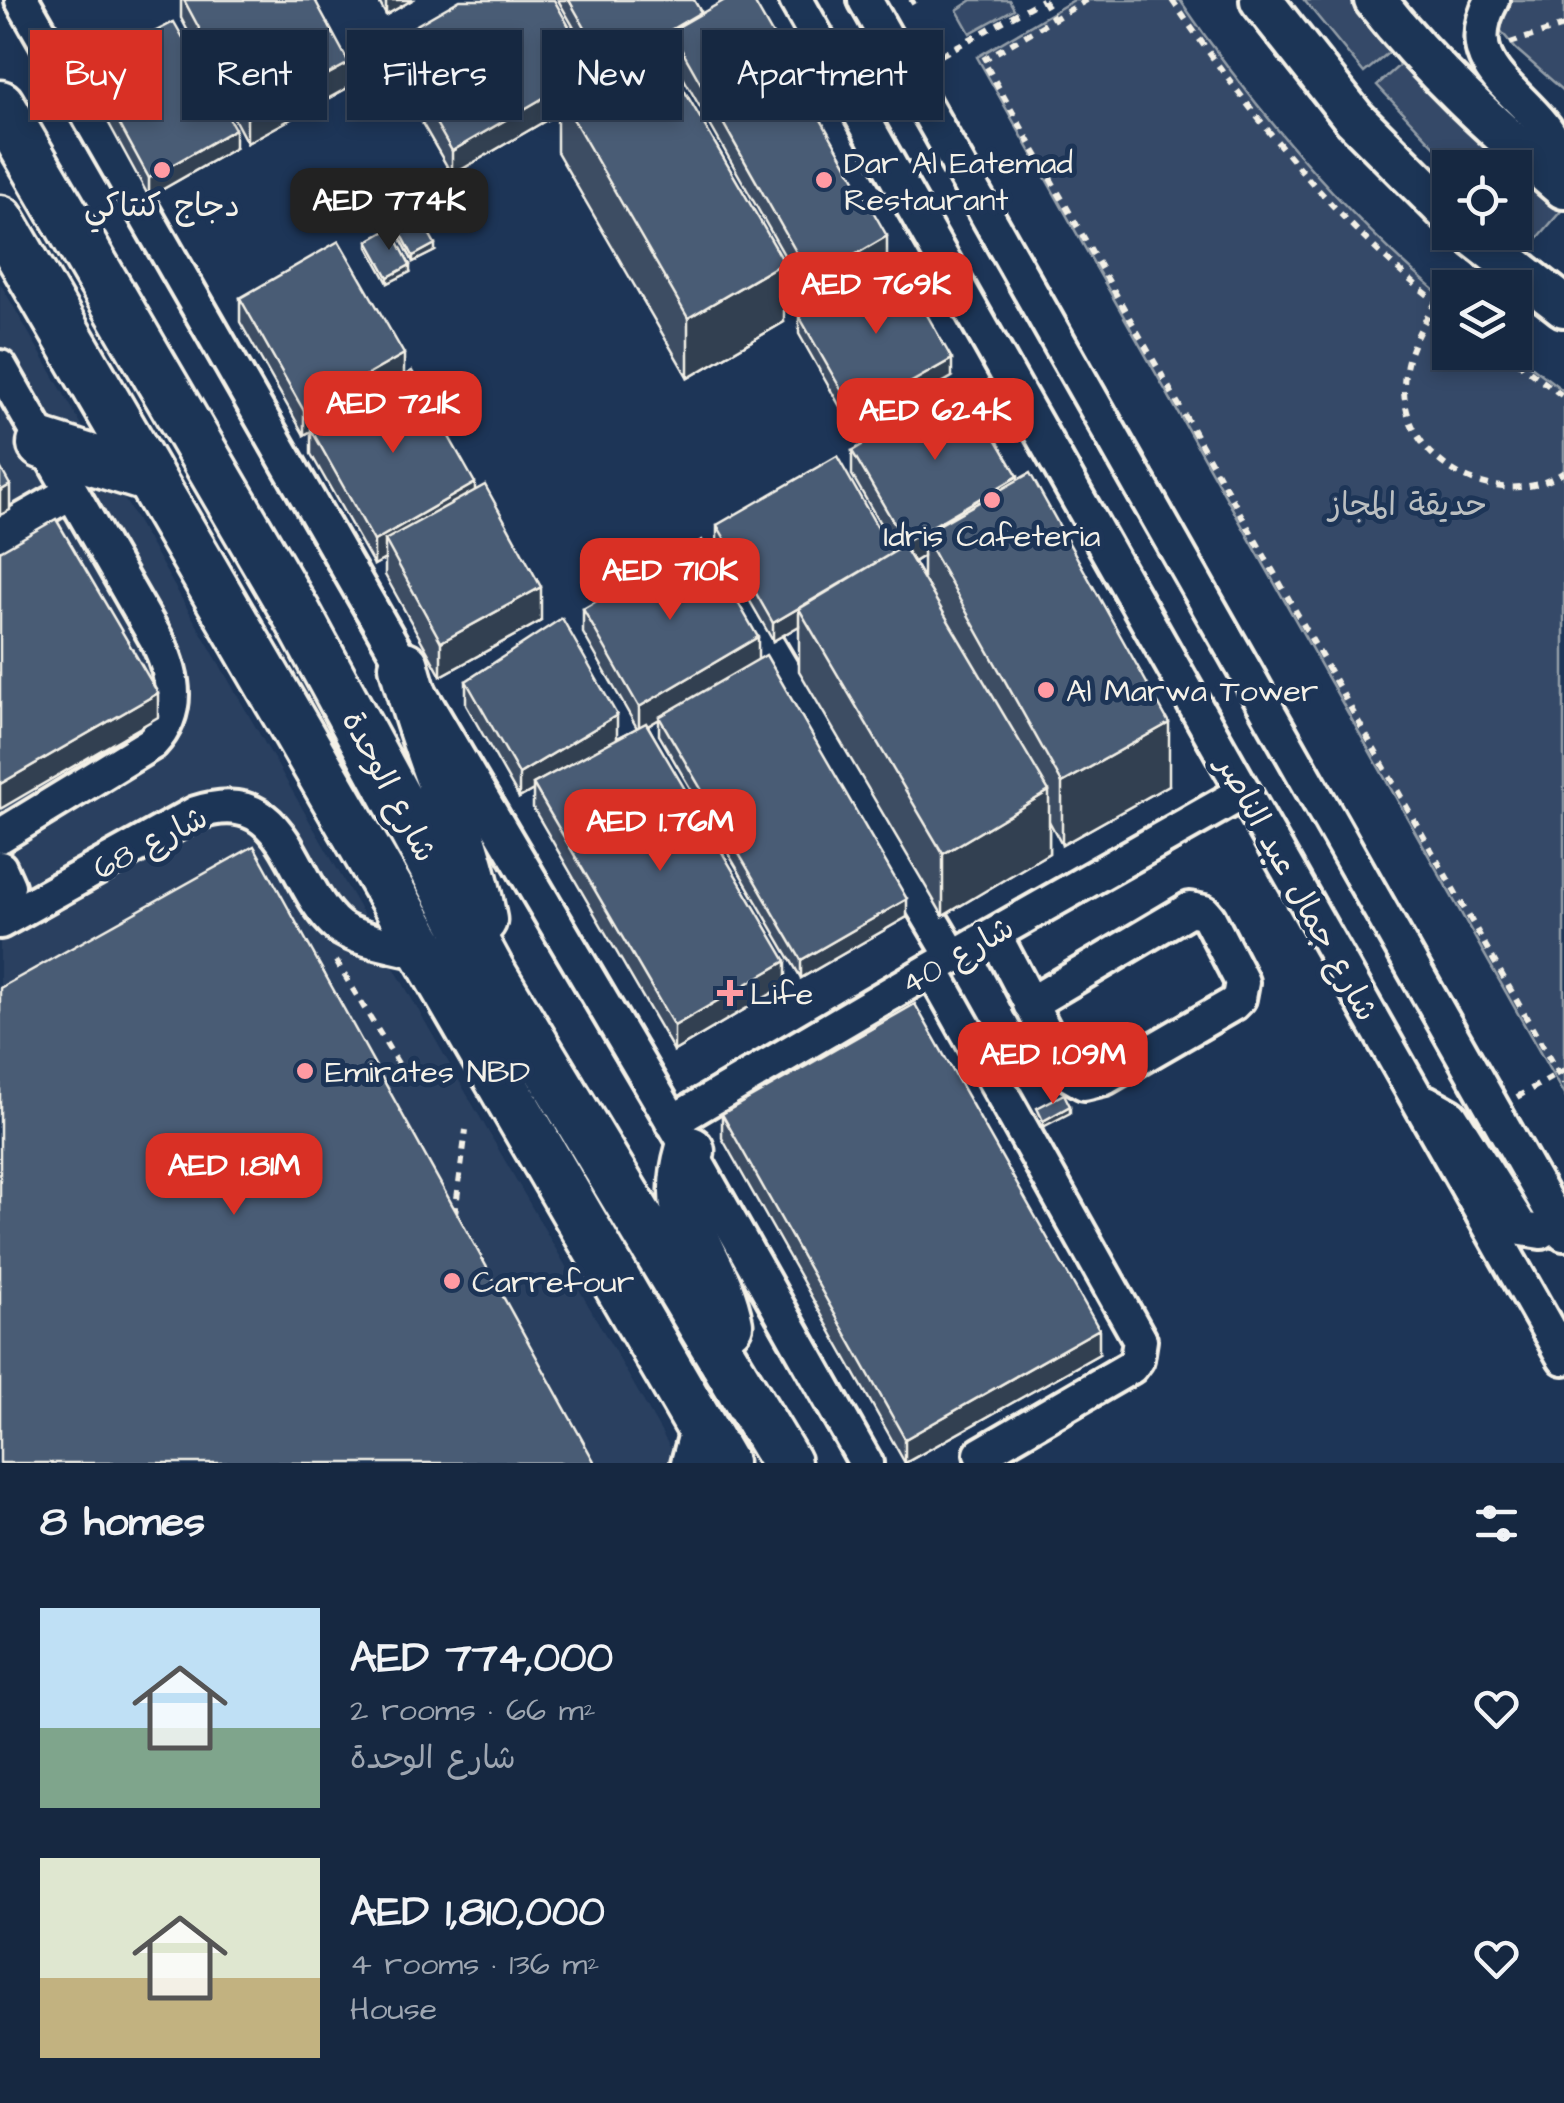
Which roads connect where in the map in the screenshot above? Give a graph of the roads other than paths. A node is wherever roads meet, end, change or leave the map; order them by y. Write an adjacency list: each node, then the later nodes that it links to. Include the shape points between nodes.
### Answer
1 (22, 0): 20 (street)
2 (796, 0): 21 (street, شارع جمال عبد الناصر)
3 (865, 0): 33 (street, شارع جمال عبد الناصر)
4 (1261, 0): 10 (main road, via 1354,118)
5 (1374, 0): 9 (main road, via 1465,99)
6 (1492, 0): 8 (street, via 1481,31 1490,67 1543,125)
7 (0, 105): 29 (highway, شارع الوحدة, via 295,610)
8 (1564, 167)
9 (1564, 188)
10 (1432, 196)
11 (0, 220): 16 (highway, شارع الوحدة)
12 (1492, 250): 13 (main road)
13 (1564, 306)
14 (0, 367): 15 (street)
15 (42, 444): 16 (highway); 17 (street)
16 (150, 478): 27 (highway, شارع الوحدة)
17 (70, 493): 18 (street); 22 (street, via 158,642 174,700 152,743)
18 (0, 533)
19 (742, 602): 28 (street)
20 (404, 666): 29 (highway, via 470,870); 32 (street)
21 (1244, 792): 26 (street, شارع 40); 31 (street, شارع جمال عبد الناصر)
22 (0, 836)
23 (0, 868): 24 (street, via 8,886)
24 (0, 902)
25 (0, 922): 27 (street, شارع 68, via 196,813 231,807 250,811 280,836 326,914 344,931)
26 (994, 934): 28 (street, شارع 40); 30 (street)
27 (427, 954): 36 (highway, شارع الوحدة)
28 (943, 963): 32 (street, شارع 40); 37 (street, via 1140,1340 1132,1368)
29 (491, 973): 35 (highway, شارع الوحدة)
30 (1030, 1004): 30 (street, via 1067,1073 1095,1082 1233,1004 1242,982 1209,918 1190,909)
31 (1417, 1099): 33 (street, via 1451,1116 1522,1230); 34 (street, شارع جمال عبد الناصر)
32 (681, 1137): 35 (highway, via 687,1223 719,1292); 40 (street)
33 (1559, 1226)
34 (1564, 1358)
35 (743, 1390): 39 (highway, شارع الوحدة)
36 (694, 1443): 38 (highway, شارع الوحدة)
37 (981, 1454)
38 (722, 1463)
39 (786, 1463)
40 (866, 1463)

